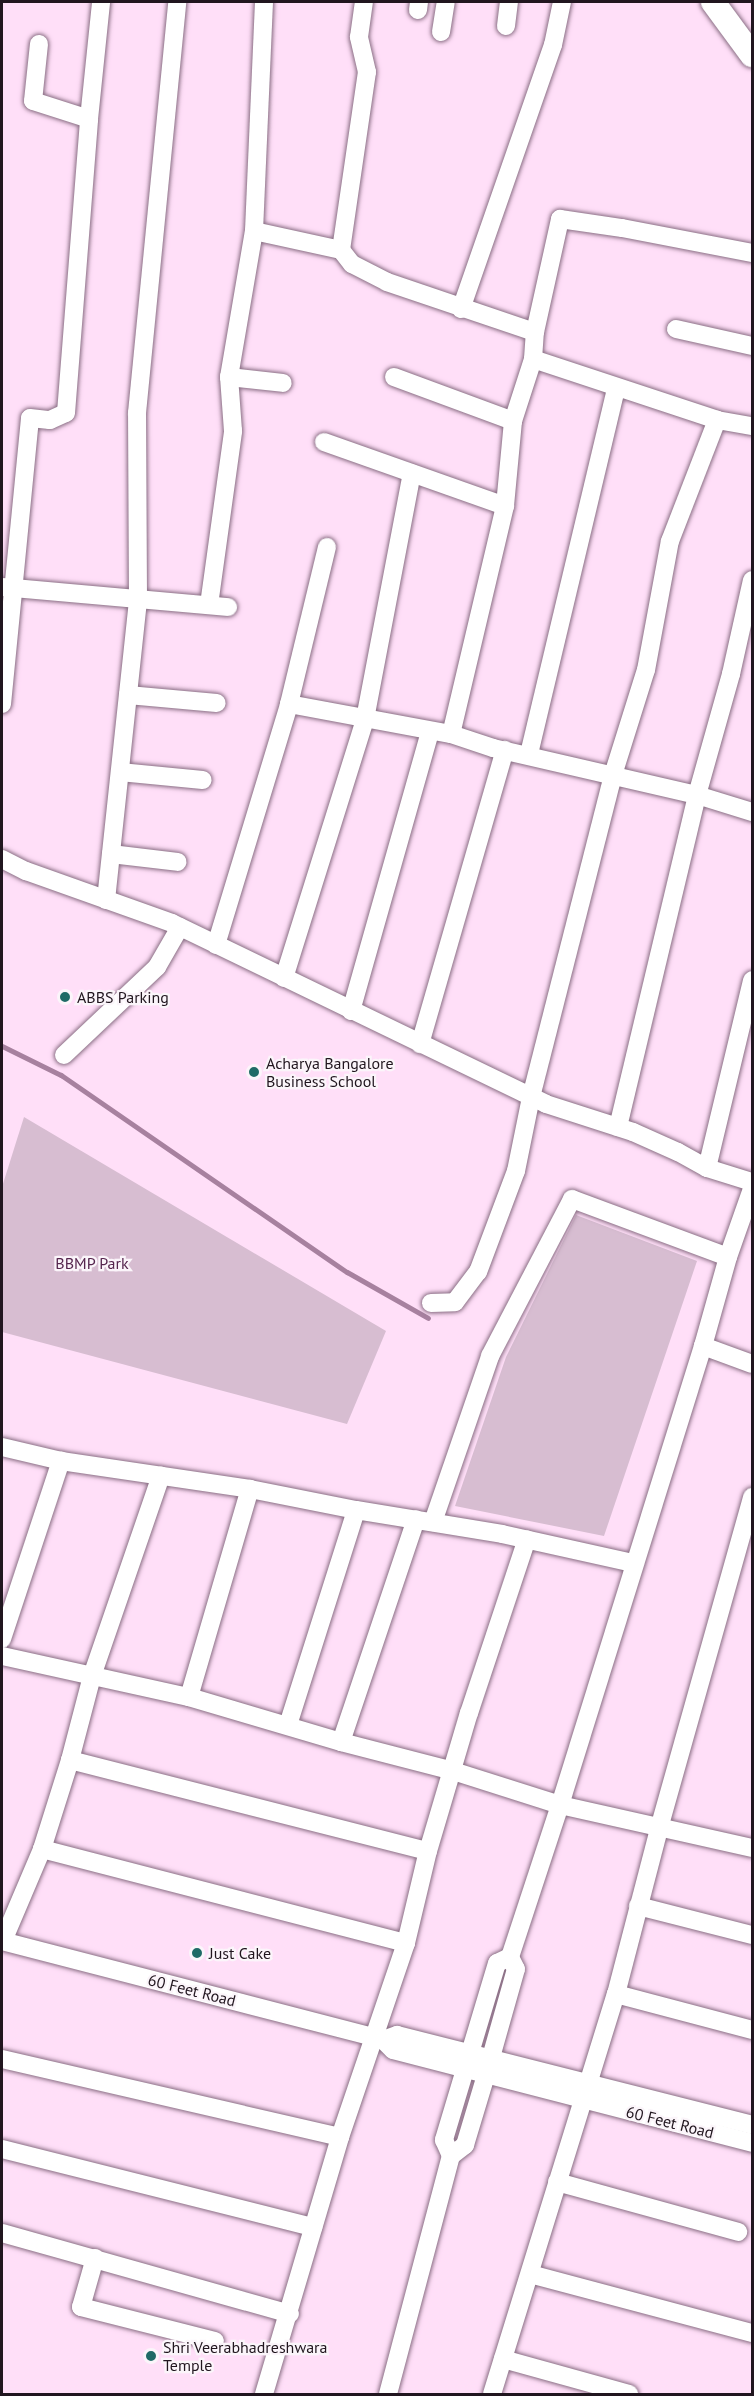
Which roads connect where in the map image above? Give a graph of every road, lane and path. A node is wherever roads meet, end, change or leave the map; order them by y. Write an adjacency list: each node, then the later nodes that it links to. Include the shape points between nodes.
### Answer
1 (101, 2): 13 (street)
2 (177, 2): 35 (street, via 137,413)
3 (264, 2): 14 (street)
4 (364, 2): 15 (street, via 359,38 367,72)
5 (446, 2): 10 (street)
6 (509, 2): 9 (street)
7 (562, 2): 17 (street, via 553,45)
8 (713, 2): 12 (main road)
9 (506, 27)
10 (441, 32)
11 (39, 44): 13 (street, via 33,101)
12 (753, 54)
13 (89, 118): 34 (street, via 66,413 50,420 30,418)
14 (254, 231): 15 (street); 22 (street)
15 (340, 250): 17 (street, via 352,264 387,282)
16 (753, 254): 19 (street, via 560,219)
17 (461, 309): 19 (street)
18 (676, 329): 20 (street)
19 (535, 332): 21 (street)
20 (753, 346)
21 (532, 359): 25 (street); 27 (street)
22 (229, 377): 24 (street); 36 (street, via 233,431)
23 (394, 377): 27 (street)
24 (283, 382)
25 (616, 388): 26 (street); 46 (street)
26 (717, 420): 28 (street); 48 (street, via 670,541 646,670)
27 (513, 421): 31 (street)
28 (753, 426)
29 (324, 442): 30 (street)
30 (412, 473): 31 (street); 42 (street)
31 (505, 506): 44 (street)
32 (327, 547): 41 (street)
33 (753, 580): 50 (street)
34 (7, 587): 35 (street); 40 (street)
35 (138, 599): 36 (street); 38 (street)
36 (209, 605): 37 (street)
37 (228, 607)
38 (128, 695): 39 (street); 47 (street)
39 (217, 703)
40 (2, 704)
41 (289, 704): 42 (street); 57 (street)
42 (365, 719): 43 (street); 58 (street)
43 (430, 731): 44 (street); 60 (street)
44 (451, 734): 45 (street)
45 (505, 750): 46 (street); 61 (street)
46 (529, 754): 48 (street)
47 (120, 771): 49 (street); 52 (street)
48 (613, 775): 50 (street); 63 (street)
49 (203, 780)
50 (697, 795): 51 (street); 64 (street)
51 (753, 812)
52 (111, 854): 54 (street); 55 (street)
53 (2, 859): 55 (street)
54 (178, 862)
55 (106, 900): 56 (street)
56 (180, 927): 57 (street); 62 (street, via 157,968)
57 (216, 945): 58 (street)
58 (284, 978): 60 (street)
59 (753, 980): 65 (street)
60 (351, 1011): 61 (street)
61 (420, 1044): 63 (street)
62 (64, 1055)
63 (531, 1097): 64 (street); 69 (street, via 518,1165 483,1263 454,1302)
64 (618, 1127): 65 (street)
65 (707, 1168): 66 (street)
66 (753, 1182)
67 (753, 1189): 68 (street)
68 (728, 1257): 70 (street); 78 (street, via 572,1199 490,1356)
69 (431, 1303)
70 (703, 1346): 71 (street); 80 (street)
71 (753, 1364)
72 (2, 1447): 73 (street)
73 (61, 1461): 74 (street); 81 (street)
74 (161, 1476): 75 (street); 83 (street)
75 (250, 1489): 77 (street); 84 (street)
76 (753, 1497): 90 (street)
77 (356, 1510): 78 (street); 85 (street)
78 (425, 1521): 79 (street); 86 (street)
79 (527, 1539): 80 (street); 88 (street)
80 (633, 1563): 89 (street)
81 (2, 1638)
82 (2, 1656): 83 (street)
83 (92, 1676): 84 (street); 87 (street)
84 (189, 1696): 85 (street)
85 (288, 1725): 86 (street)
86 (341, 1742): 88 (street)
87 (70, 1760): 92 (street); 93 (street)
88 (453, 1771): 89 (street); 93 (street)
89 (560, 1805): 90 (street); 98 (street)
90 (660, 1825): 91 (street); 94 (street)
91 (753, 1848)
92 (42, 1849): 96 (street); 97 (street)
93 (428, 1851): 97 (street)
94 (638, 1906): 95 (street); 99 (street)
95 (753, 1935)
96 (2, 1941): 101 (street, 60 Feet Road)
97 (406, 1943): 101 (street)
98 (510, 1957): 103 (street, via 497,1963); 104 (street, via 516,1969)
99 (616, 1994): 100 (street); 105 (street)
100 (753, 2030)
101 (378, 2038): 103 (street, 60 Feet Road, via 393,2050); 107 (street)
102 (2, 2059): 107 (street)
103 (468, 2061): 104 (street, 60 Feet Road); 110 (street, via 444,2140)
104 (489, 2067): 105 (street, 60 Feet Road); 110 (street, via 465,2145)
105 (585, 2091): 106 (street, 60 Feet Road); 108 (street, 60 Feet Road); 111 (street)
106 (753, 2125)
107 (340, 2137): 112 (street)
108 (753, 2143)
109 (2, 2149): 112 (street)
110 (451, 2156): 122 (street)
111 (557, 2182): 113 (street); 116 (street)
112 (313, 2227): 117 (street)
113 (738, 2232)
114 (2, 2233): 115 (street)
115 (95, 2258): 117 (street); 119 (street, via 81,2307)
116 (530, 2274): 118 (street); 120 (street)
117 (290, 2314): 121 (street)
118 (753, 2333)
119 (215, 2341)
120 (503, 2359): 123 (street); 124 (street)
121 (264, 2394)
122 (388, 2394)
123 (492, 2394)
124 (629, 2394)

